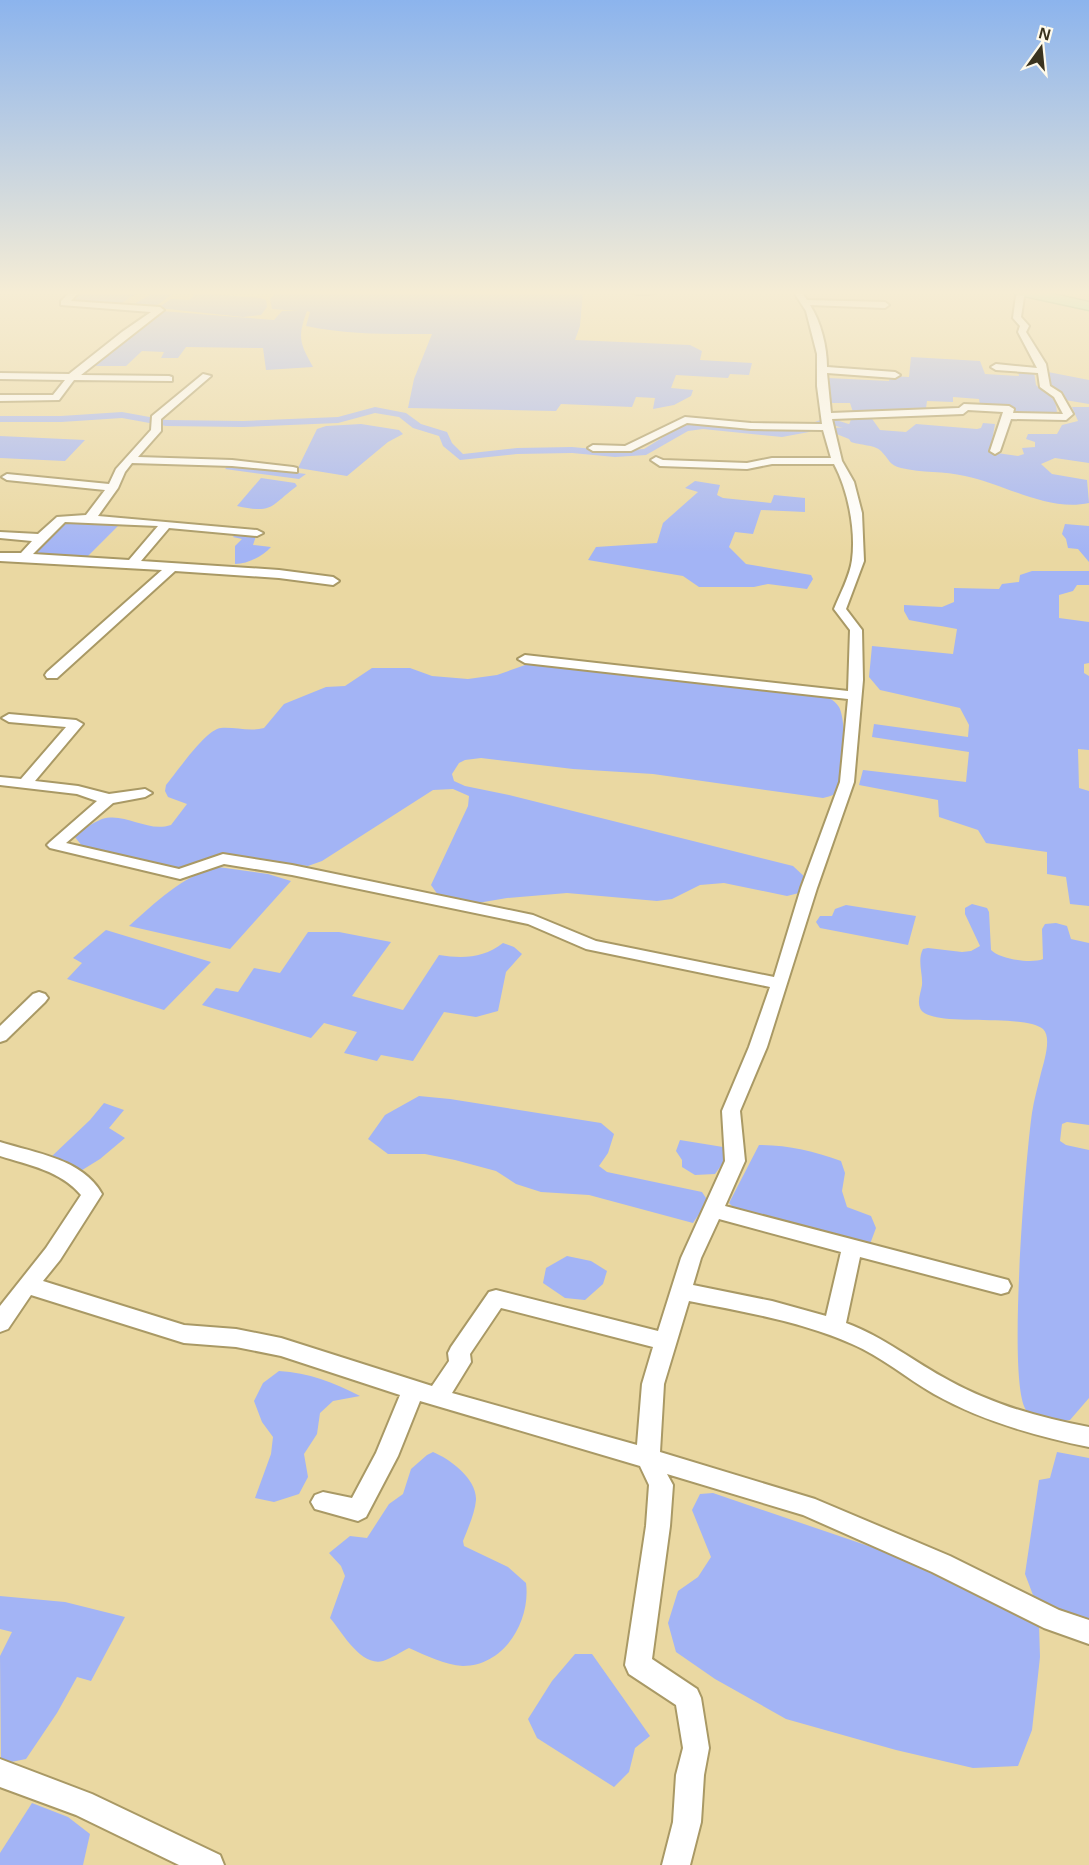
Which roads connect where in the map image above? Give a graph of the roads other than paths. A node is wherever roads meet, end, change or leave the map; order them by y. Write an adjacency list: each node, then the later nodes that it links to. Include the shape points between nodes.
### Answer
1 (71, 378): 7 (street, via 56,398)
2 (122, 378): 6 (street)
3 (204, 378): 12 (street, via 157,422 147,442)
4 (823, 378): 9 (street)
5 (1044, 378): 8 (street, via 1045,387 1058,395 1066,409 1066,417)
6 (169, 379)
7 (0, 398)
8 (1009, 416): 9 (street, via 1009,409 976,406 964,407 963,411); 11 (street)
9 (827, 421): 10 (street, via 752,426 685,420 627,449); 14 (street)
10 (593, 448)
11 (995, 451)
12 (129, 459): 15 (street); 17 (street)
13 (656, 460): 14 (street, via 747,466 772,461)
14 (837, 461): 30 (street, via 849,482 858,525 858,561 840,609 856,630)
15 (293, 470)
16 (7, 477): 17 (street)
17 (113, 488): 18 (street)
18 (90, 518): 19 (street); 22 (street, via 61,519)
19 (166, 524): 20 (street); 25 (street)
20 (257, 533)
21 (0, 534): 22 (street)
22 (41, 538): 24 (street)
23 (0, 557): 24 (street)
24 (24, 557): 25 (street)
25 (132, 565): 26 (street)
26 (172, 567): 27 (street); 29 (street)
27 (333, 581)
28 (525, 659): 30 (street)
29 (52, 675)
30 (855, 696): 36 (street, via 847,782)
31 (9, 718): 33 (street, via 76,724)
32 (0, 781): 33 (street)
33 (25, 783): 35 (street, via 78,790)
34 (146, 793): 35 (street)
35 (108, 799): 36 (street, via 54,845 180,874 223,859 292,870 533,920 592,945)
36 (780, 984): 40 (street, via 731,1111 735,1161)
37 (39, 998): 38 (street)
38 (0, 1036)
39 (0, 1149): 42 (street, via 57,1167 78,1178 92,1194 53,1254)
40 (712, 1210): 41 (street); 44 (street)
41 (852, 1248): 43 (street); 46 (street)
42 (26, 1286): 45 (street); 48 (street, via 183,1334 236,1338 281,1347)
43 (1001, 1286)
44 (680, 1292): 46 (street); 47 (street)
45 (0, 1323)
46 (834, 1328): 50 (street, via 861,1338 938,1385 1008,1418)
47 (665, 1341): 49 (street, via 496,1298 459,1353 460,1362); 51 (street, via 653,1384)
48 (413, 1390): 49 (street); 52 (street, via 386,1456 357,1510)
49 (437, 1397): 51 (street)
50 (1089, 1437)
51 (648, 1459): 53 (street, via 807,1506 941,1564 1053,1620); 56 (street, via 661,1485 638,1665 688,1698 696,1748 687,1822)
52 (323, 1502)
53 (1089, 1632)
54 (0, 1773): 55 (street, via 82,1804)
55 (210, 1865)
56 (675, 1865)

